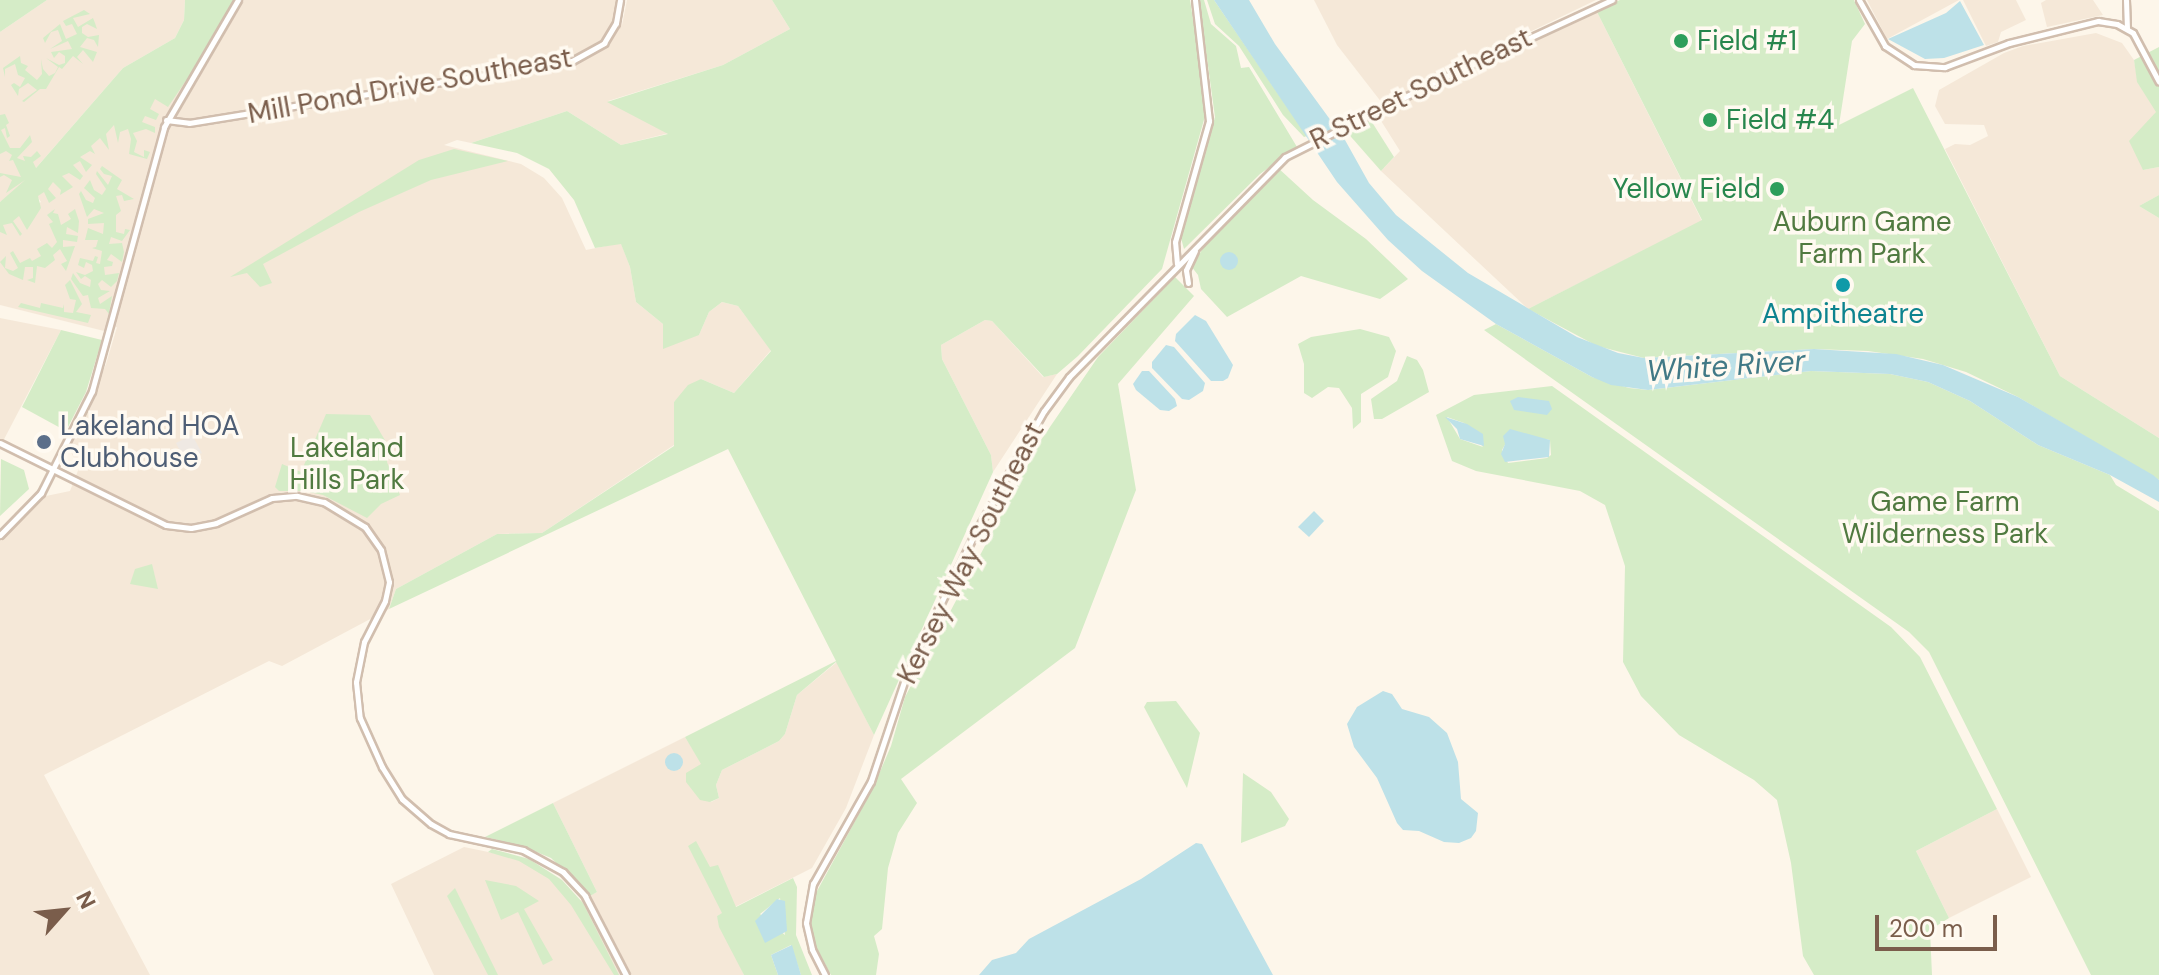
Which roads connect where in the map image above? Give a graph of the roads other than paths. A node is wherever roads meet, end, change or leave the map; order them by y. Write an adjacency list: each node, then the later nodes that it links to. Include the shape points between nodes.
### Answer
1 (238, 0): 10 (street)
2 (620, 0): 10 (street, Mill Pond Drive Southeast, via 616,23 604,43 572,61 189,123)
3 (1195, 0): 13 (street, via 1209,121 1175,242)
4 (1612, 0): 7 (street, R Street Southeast)
5 (1859, 0): 8 (street, via 1885,46 1914,65 1945,67 2009,43 2098,21)
6 (2126, 0): 8 (street)
7 (1603, 1): 11 (street, R Street Southeast)
8 (2127, 28): 9 (street)
9 (2159, 82)
10 (166, 120): 16 (street, via 99,370)
11 (1285, 157): 12 (street, Kersey Way Southeast)
12 (1201, 241): 13 (street, Kersey Way Southeast); 14 (street, via 1188,263)
13 (1177, 265): 19 (street, Kersey Way Southeast, via 1069,377 974,535 907,673 871,781 810,892 807,931)
14 (1188, 283)
15 (0, 443): 16 (street)
16 (53, 470): 17 (street, via 34,502); 18 (street, via 175,527 216,523 272,498 297,496 324,502 365,527 381,550 389,582 364,642 357,702 387,775 402,799 449,834 523,850 563,872 585,896)
17 (0, 535)
18 (626, 975)
19 (825, 975)

